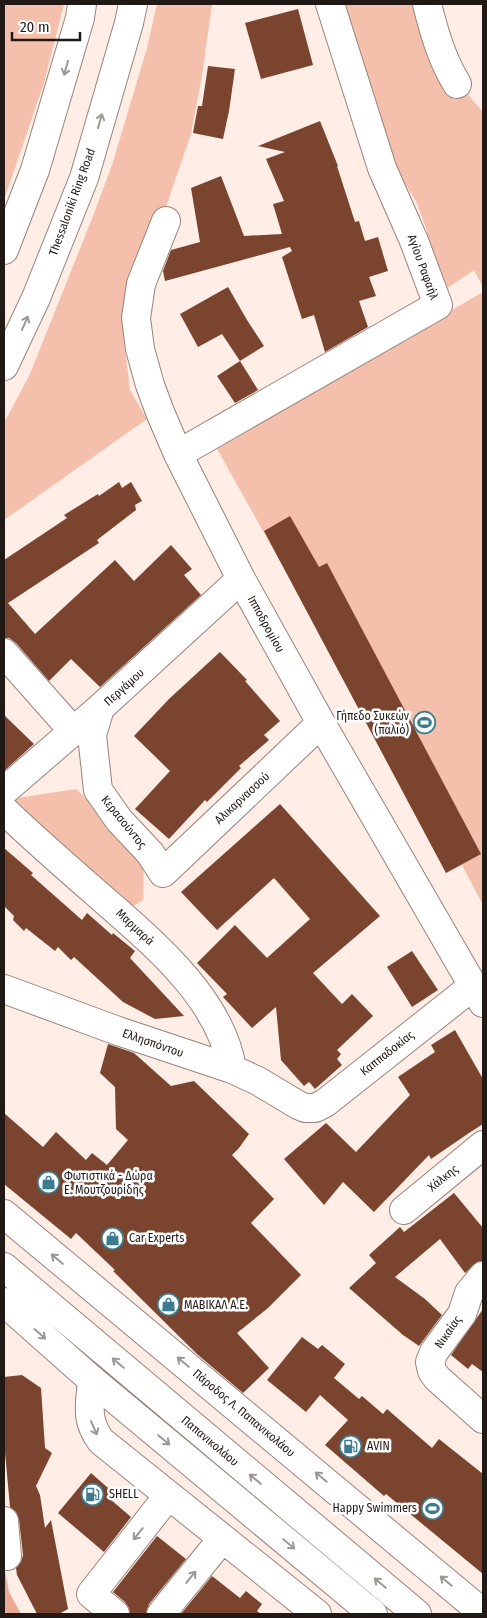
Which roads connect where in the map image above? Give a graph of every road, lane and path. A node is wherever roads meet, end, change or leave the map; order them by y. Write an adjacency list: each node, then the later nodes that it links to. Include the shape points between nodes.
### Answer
1 (82, 4): 7 (main road, one-way to 7, via 36,170)
2 (133, 4): 8 (main road, Thessaloniki Ring Road, one-way to 2, via 36,298 84,178)
3 (330, 4): 9 (main road, Αγίου Ραφαήλ, via 382,168 438,305)
4 (427, 4): 5 (main road, via 448,70)
5 (457, 84)
6 (166, 221): 9 (main road, Ιπποδρομίου, via 141,284 136,324 150,386)
7 (4, 250)
8 (4, 366)
9 (178, 454): 10 (main road, Ιπποδρομίου)
10 (241, 579): 12 (main road, Περγάμου); 13 (main road, Ιπποδρομίου)
11 (4, 653): 14 (main road)
12 (100, 708): 14 (main road, Περγάμου); 17 (main road, Κερασούντος, via 92,735 98,790)
13 (321, 723): 17 (main road, Αλικαρνασσού); 19 (main road, Ιπποδρομίου)
14 (74, 732): 15 (main road, Περγάμου)
15 (4, 791)
16 (4, 810): 20 (main road, Μαρμαρά, via 176,966 206,1004 228,1051)
17 (163, 873)
18 (4, 989): 20 (main road, Ελλησπόντου)
19 (478, 995): 21 (main road, Καππαδοκίας, via 319,1106)
20 (232, 1069): 21 (main road, Ελλησπόντου)
21 (298, 1105)
22 (483, 1146): 23 (main road, Χάλκης)
23 (404, 1210)
24 (4, 1214): 34 (main road, Πάροδος Λ. Παπανικολάου, one-way to 24)
25 (4, 1267): 39 (main road, Παπανικολάου, one-way to 25)
26 (483, 1276): 29 (main road, Νικαίας, via 469,1293 462,1314 430,1362 437,1378)
27 (4, 1302): 28 (main road, one-way to 28)
28 (92, 1380): 30 (main road, one-way to 30, via 91,1426 107,1447); 38 (main road, one-way to 38)
29 (483, 1419)
30 (168, 1496): 32 (main road); 35 (main road, one-way to 35, via 91,1594)
31 (4, 1521): 33 (main road)
32 (222, 1539): 36 (main road, one-way to 32); 37 (main road)
33 (7, 1556)
34 (483, 1613)
35 (116, 1614)
36 (161, 1614)
37 (318, 1614)
38 (374, 1614)
39 (418, 1614)

